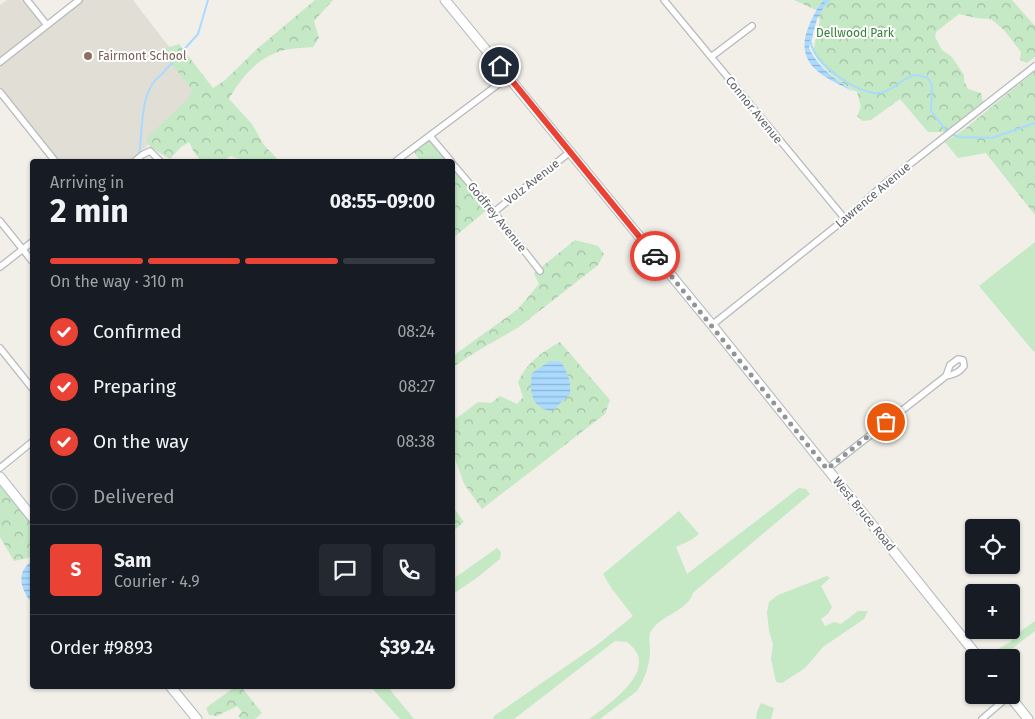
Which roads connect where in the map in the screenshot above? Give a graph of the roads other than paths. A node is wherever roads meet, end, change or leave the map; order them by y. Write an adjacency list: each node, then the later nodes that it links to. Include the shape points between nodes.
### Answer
1 (27, 0): 5 (street)
2 (79, 0): 5 (street)
3 (445, 0): 10 (street, West Bruce Road)
4 (664, 0): 7 (street, Connor Avenue)
5 (47, 25): 8 (street)
6 (752, 26): 7 (street)
7 (712, 57): 21 (street, Connor Avenue)
8 (0, 62)
9 (1035, 66): 21 (street, Lawrence Avenue)
10 (508, 77): 12 (street); 13 (street, West Bruce Road)
11 (0, 92): 14 (street)
12 (430, 136): 17 (street); 18 (street, Godfrey Avenue)
13 (570, 152): 20 (street, Volz Avenue); 28 (street, West Bruce Road)
14 (53, 159)
15 (137, 159): 16 (street, via 150,151)
16 (158, 159)
17 (399, 159)
18 (449, 159)
19 (455, 166): 20 (street, Godfrey Avenue)
20 (494, 212): 27 (street, Godfrey Avenue)
21 (844, 219): 28 (street, Lawrence Avenue)
22 (0, 221): 24 (street)
23 (30, 244): 24 (street)
24 (23, 249): 25 (street); 26 (street)
25 (30, 258)
26 (0, 267)
27 (540, 270)
28 (712, 325): 34 (street, West Bruce Road)
29 (0, 348): 31 (street)
30 (946, 376): 34 (street)
31 (30, 386)
32 (30, 444): 33 (street)
33 (0, 468)
34 (827, 469): 37 (street, West Bruce Road)
35 (0, 476): 36 (street)
36 (30, 514)
37 (972, 649)
38 (172, 689): 41 (street)
39 (999, 704): 42 (street)
40 (1016, 704): 43 (street)
41 (197, 719)
42 (982, 719)
43 (1028, 719)

